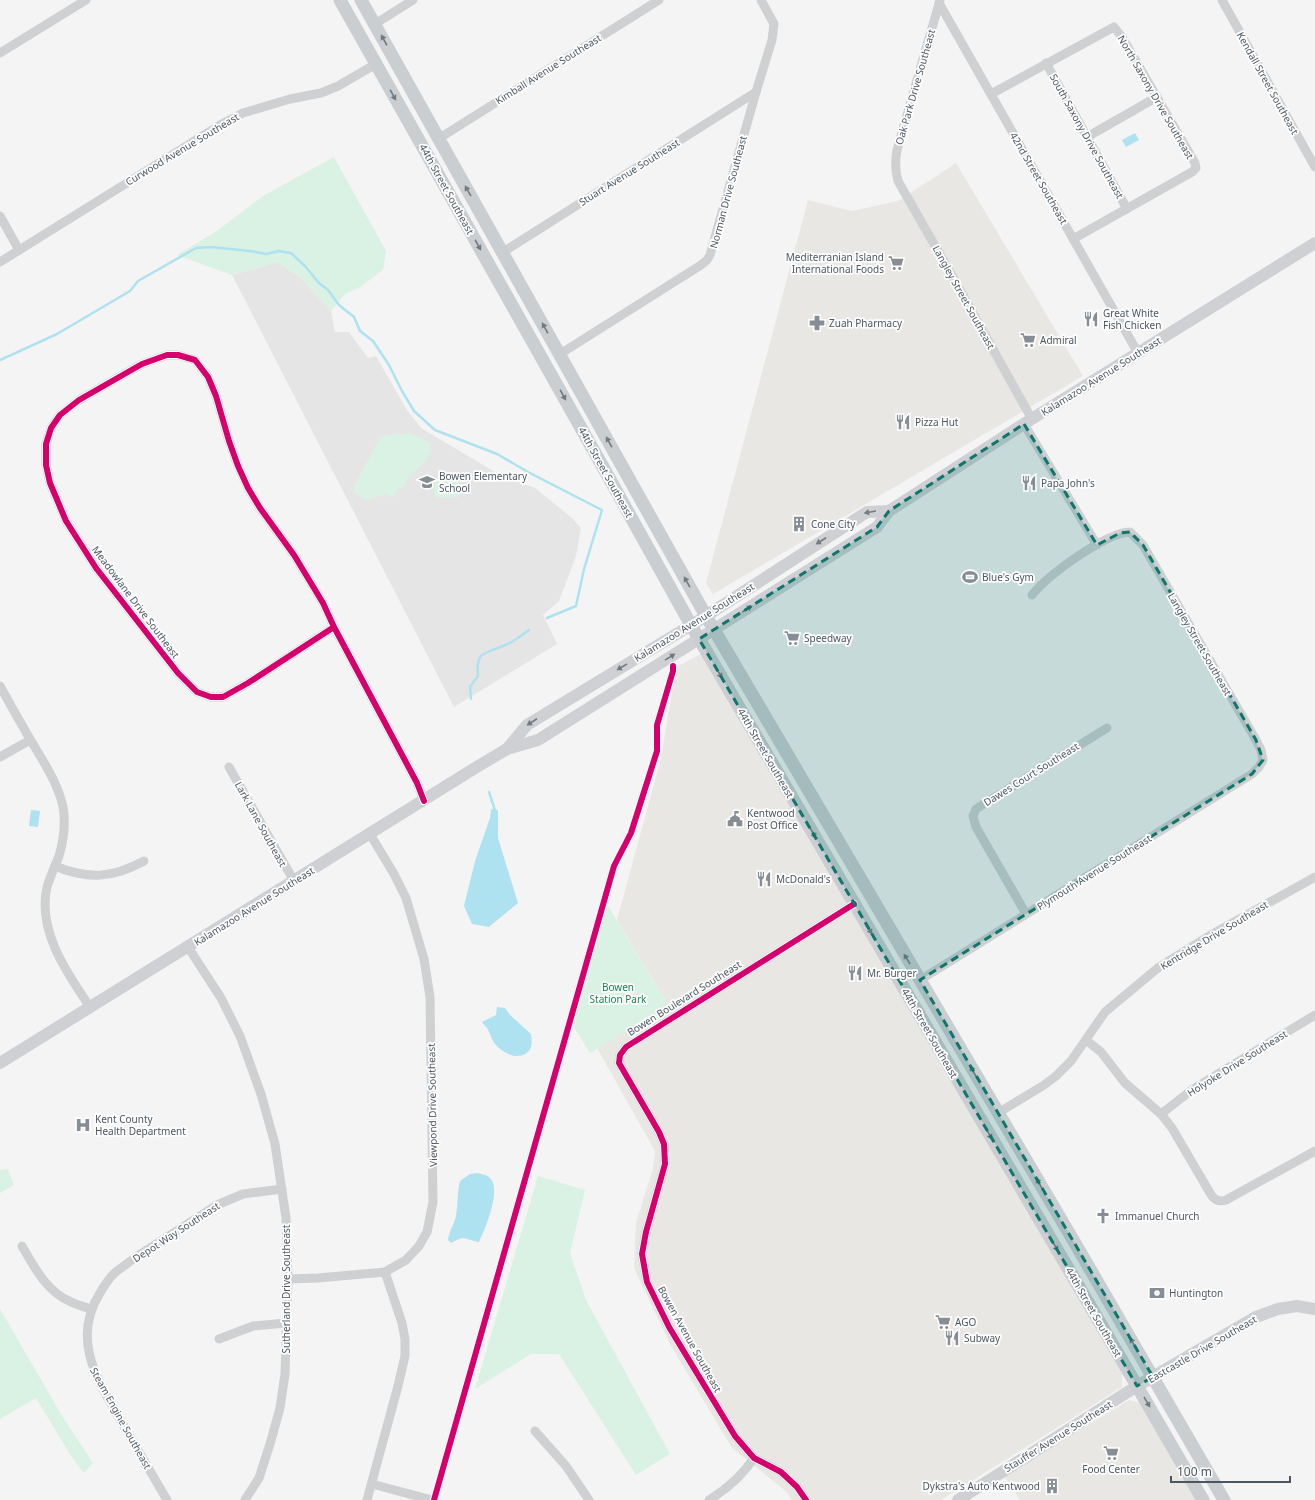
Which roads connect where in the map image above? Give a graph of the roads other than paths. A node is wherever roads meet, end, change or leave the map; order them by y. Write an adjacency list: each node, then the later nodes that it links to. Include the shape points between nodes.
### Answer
1 (86, 0): 11 (street)
2 (340, 0): 9 (main road, 44th Street Southeast)
3 (361, 0): 10 (main road, 44th Street Southeast)
4 (413, 0): 10 (street)
5 (659, 0): 19 (street, Kimball Avenue Southeast)
6 (761, 0): 15 (street, Norman Drive Southeast, via 774,24 770,47)
7 (1222, 0): 20 (street, Kendall Street Southeast)
8 (940, 1): 16 (street, 42nd Street Southeast); 21 (street, Oak Park Drive Southeast, via 897,150)
9 (348, 15): 10 (main road, via 364,24); 13 (main road, 44th Street Southeast)
10 (375, 24): 14 (main road, 44th Street Southeast, one-way to 10)
11 (0, 53)
12 (1046, 63): 16 (street); 17 (street, North Saxony Drive Southeast, via 1114,27); 18 (street, South Saxony Drive Southeast)
13 (376, 64): 14 (main road, via 392,66); 24 (main road, 44th Street Southeast, one-way to 24); 28 (street, Curwood Avenue Southeast, via 322,93 290,99 243,113)
14 (406, 81): 19 (main road, 44th Street Southeast)
15 (756, 92): 29 (street, Stuart Avenue Southeast); 33 (street, Norman Drive Southeast, via 707,260)
16 (991, 94): 26 (street, 42nd Street Southeast)
17 (1157, 97): 18 (street); 22 (street, North Saxony Drive Southeast, via 1196,168)
18 (1087, 137): 22 (street, South Saxony Drive Southeast)
19 (438, 139): 25 (main road, 44th Street Southeast, one-way to 19)
20 (1315, 167)
21 (896, 174): 36 (street, Langley Street Southeast, via 1029,414)
22 (1127, 209): 26 (street)
23 (0, 216): 28 (street)
24 (462, 216): 25 (main road, via 468,214); 31 (main road, 44th Street Southeast, one-way to 31)
25 (487, 224): 29 (main road, 44th Street Southeast)
26 (1073, 239): 32 (street, 42nd Street Southeast)
27 (1315, 243): 32 (main road, Kalamazoo Avenue Southeast)
28 (19, 250): 30 (street, Curwood Avenue Southeast)
29 (503, 252): 33 (main road, 44th Street Southeast, one-way to 29)
30 (0, 262)
31 (533, 343): 33 (main road, via 542,351); 34 (main road, 44th Street Southeast)
32 (1138, 353): 36 (main road, Kalamazoo Avenue Southeast)
33 (560, 354): 35 (main road, 44th Street Southeast)
34 (548, 369): 35 (main road, via 560,370); 37 (main road, 44th Street Southeast, one-way to 37)
35 (574, 380): 38 (main road, 44th Street Southeast, one-way to 35)
36 (1027, 422): 39 (main road, Kalamazoo Avenue Southeast); 41 (street, Langley Street Southeast)
37 (603, 467): 38 (main road, via 616,467); 45 (main road, 44th Street Southeast)
38 (628, 476): 44 (main road, 44th Street Southeast, one-way to 38)
39 (889, 511): 40 (main road, Kalamazoo Avenue Southeast, one-way to 40, via 866,512); 42 (main road, Kalamazoo Avenue Southeast, via 877,527)
40 (854, 520): 42 (main road, via 858,529); 44 (main road, Kalamazoo Avenue Southeast, one-way to 44)
41 (1097, 545): 43 (street, via 1050,577); 56 (street, Langley Street Southeast, via 1120,533 1130,532 1143,545 1256,740)
42 (846, 547): 47 (main road, Kalamazoo Avenue Southeast, one-way to 42)
43 (1032, 595)
44 (706, 616): 45 (main road, Kalamazoo Avenue Southeast); 47 (main road, 44th Street Southeast)
45 (691, 625): 48 (main road, 44th Street Southeast); 50 (main road, Kalamazoo Avenue Southeast, one-way to 50)
46 (334, 627): 46 (street, Meadowlane Drive Southeast, via 323,603 294,555 248,488 208,377 194,360 167,354 142,364 79,400 60,415 51,428 46,444 46,465 50,483 66,521 96,568 178,673 197,692 211,698 223,697); 58 (street, Meadowlane Drive Southeast, via 417,783)
47 (714, 630): 48 (main road, Kalamazoo Avenue Southeast); 63 (main road, 44th Street Southeast)
48 (699, 639): 52 (main road, Kalamazoo Avenue Southeast, one-way to 48); 60 (main road, 44th Street Southeast, one-way to 60)
49 (0, 686): 53 (street)
50 (563, 703): 52 (main road, via 548,719); 54 (main road, Kalamazoo Avenue Southeast, one-way to 54, via 527,725)
51 (1107, 728): 67 (street, Dawes Court Southeast, via 976,809 973,816 976,828)
52 (552, 732): 54 (main road, Kalamazoo Avenue Southeast, via 537,741)
53 (30, 740): 55 (street); 62 (street, via 59,793 64,813 64,834)
54 (507, 749): 58 (main road, Kalamazoo Avenue Southeast)
55 (0, 757)
56 (1264, 760): 67 (street, Plymouth Avenue Southeast, via 1252,774)
57 (229, 767): 65 (street, Lark Lane Southeast)
58 (424, 801): 59 (main road, Kalamazoo Avenue Southeast)
59 (370, 834): 65 (main road, Kalamazoo Avenue Southeast); 84 (street, Viewpond Drive Southeast, via 406,898 424,959 430,997 433,1202 431,1218 419,1246 406,1260)
60 (828, 859): 63 (main road, via 840,867); 66 (main road, 44th Street Southeast)
61 (144, 861): 62 (street, via 118,873 100,876 80,875)
62 (55, 866): 71 (street, via 47,890 46,905 51,939 71,980)
63 (855, 870): 68 (main road, 44th Street Southeast)
64 (1315, 877): 73 (street, Kentridge Drive Southeast, via 1159,967 1105,1012)
65 (294, 881): 69 (main road, Kalamazoo Avenue Southeast)
66 (854, 904): 68 (main road, via 867,904); 75 (main road, 44th Street Southeast, one-way to 75); 79 (street, Bowen Boulevard Southeast, via 626,1047 620,1055 619,1064 659,1132 664,1144)
67 (1026, 914): 70 (street, Plymouth Avenue Southeast)
68 (885, 920): 70 (main road, 44th Street Southeast, one-way to 68)
69 (188, 947): 71 (main road, Kalamazoo Avenue Southeast); 80 (street, Sutherland Drive Southeast, via 221,998 240,1036 261,1094 275,1144)
70 (920, 980): 76 (main road, 44th Street Southeast, one-way to 70)
71 (90, 1007): 74 (main road, Kalamazoo Avenue Southeast)
72 (1315, 1016): 77 (street, Holyoke Drive Southeast, via 1193,1089)
73 (1086, 1040): 76 (street, Kentridge Drive Southeast, via 1056,1076); 77 (street, via 1101,1052 1126,1083)
74 (0, 1063)
75 (970, 1100): 76 (main road, via 984,1110); 81 (main road, 44th Street Southeast, one-way to 81)
76 (998, 1112): 83 (main road, 44th Street Southeast, one-way to 76)
77 (1161, 1114): 78 (street, via 1172,1128 1212,1197 1219,1201 1226,1200)
78 (1315, 1151)
79 (664, 1153): 93 (street, Bowen Avenue Southeast, via 665,1164 642,1254 647,1282 718,1409 735,1436)
80 (282, 1189): 85 (street, Sutherland Drive Southeast, via 286,1218); 86 (street, Depot Way Southeast, via 243,1194 209,1210 114,1273)
81 (1033, 1207): 83 (main road, via 1039,1206 1052,1213 1070,1246); 91 (main road, 44th Street Southeast, one-way to 91)
82 (22, 1246): 86 (street, via 40,1276 56,1293 69,1302)
83 (1079, 1250): 90 (main road, 44th Street Southeast, one-way to 83)
84 (386, 1272): 85 (street, Viewpond Drive Southeast); 94 (street, via 402,1323 405,1356)
85 (288, 1278): 88 (street, Sutherland Drive Southeast)
86 (91, 1309): 95 (street, Steam Engine Southeast, via 87,1329 91,1365)
87 (1315, 1309): 90 (main road, Eastcastle Drive Southeast, via 1297,1306 1278,1309 1256,1317)
88 (286, 1323): 89 (street, via 253,1326); 96 (street, Sutherland Drive Southeast, via 285,1379 280,1408 259,1478)
89 (219, 1339)
90 (1153, 1377): 91 (main road, Eastcastle Drive Southeast); 104 (main road, 44th Street Southeast)
91 (1138, 1386): 102 (main road, Stauffer Avenue Southeast); 103 (main road, 44th Street Southeast, one-way to 103)
92 (535, 1431): 99 (street, via 566,1466)
93 (754, 1458): 100 (street, via 736,1481); 101 (street, Bowen Avenue Southeast, via 781,1472)
94 (372, 1484): 97 (street); 98 (street)
95 (167, 1500)
96 (245, 1500)
97 (367, 1500)
98 (432, 1500)
99 (589, 1500)
100 (709, 1500)
101 (806, 1500)
102 (958, 1500)
103 (1203, 1500)
104 (1224, 1500)

